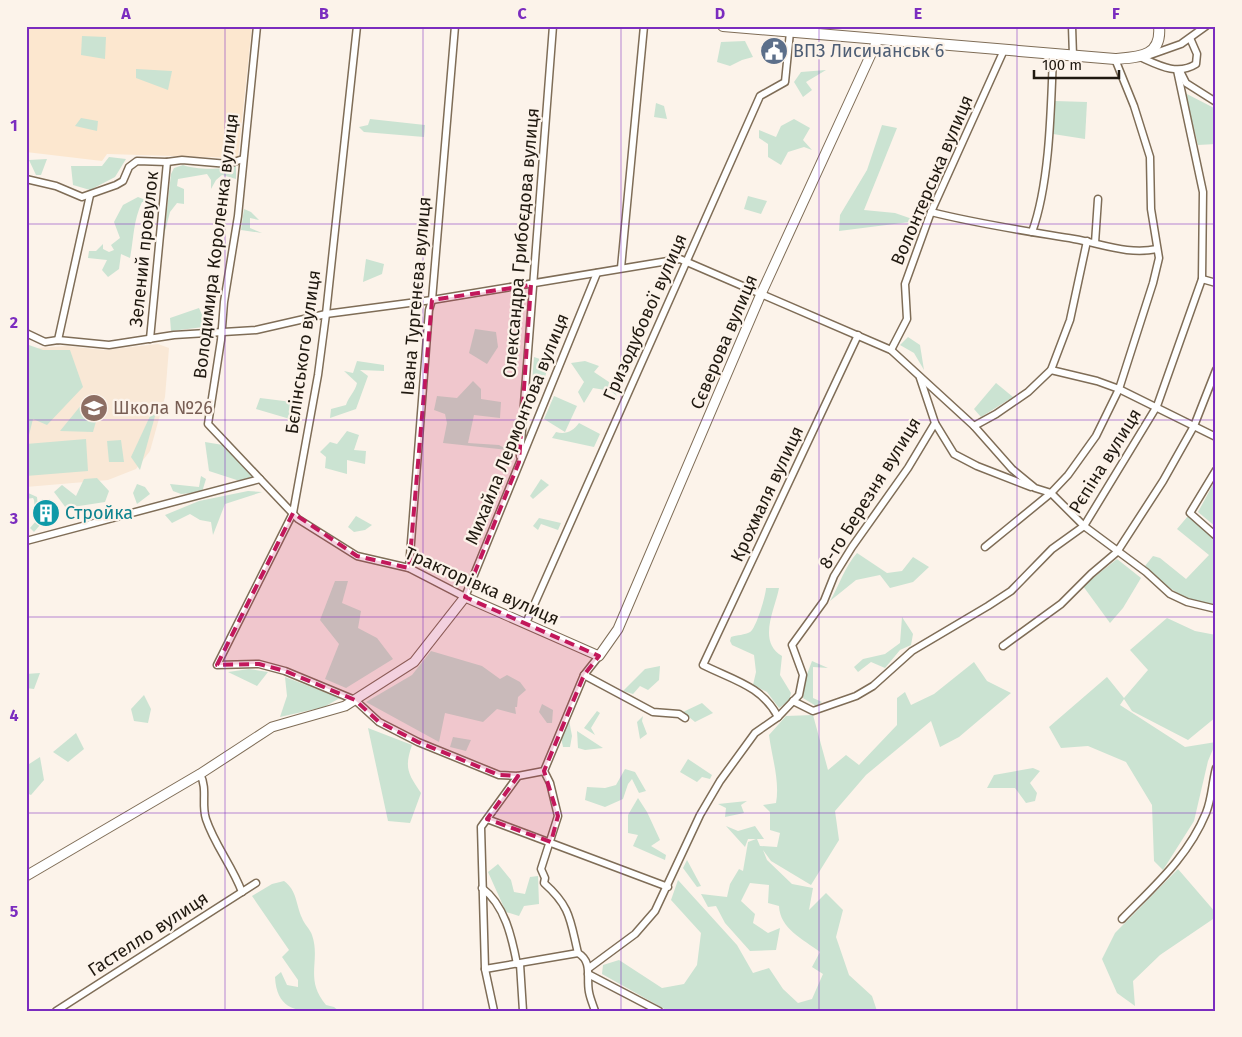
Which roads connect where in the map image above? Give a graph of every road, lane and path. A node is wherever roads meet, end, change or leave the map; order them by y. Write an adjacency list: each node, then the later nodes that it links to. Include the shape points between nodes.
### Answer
1 (257, 26): 20 (street, Володимира Короленка вулиця)
2 (357, 26): 38 (street, Бєлінського вулиця)
3 (455, 26): 37 (street, Івана Тургенєва вулиця)
4 (554, 26): 35 (street, Олександра Грибоєдова вулиця)
5 (644, 26): 31 (street)
6 (723, 26): 10 (main road)
7 (1072, 26): 15 (street)
8 (1159, 26): 16 (main road, via 1157,45)
9 (1206, 26): 11 (street)
10 (790, 32): 12 (main road); 30 (street, Гризодубової вулиця, via 785,82 760,96)
11 (1190, 38): 16 (street, via 1169,49); 18 (street, via 1197,54 1196,64)
12 (878, 39): 13 (main road); 36 (main road, Сєверова вулиця)
13 (1004, 50): 14 (main road); 25 (street, Волонтерська вулиця)
14 (1053, 54): 15 (main road); 26 (street, via 1040,212)
15 (1072, 56): 17 (main road)
16 (1140, 57): 17 (main road); 18 (street)
17 (1115, 60): 29 (street, via 1150,157 1151,209)
18 (1178, 70): 19 (street, via 1186,84); 33 (street, Рєпіна вулиця, via 1203,192)
19 (1216, 102)
20 (243, 159): 21 (street, via 228,164); 39 (street, Володимира Короленка вулиця)
21 (167, 162): 23 (street, via 137,162 129,167 123,180 116,185); 42 (street, Зелений провулок)
22 (26, 179): 23 (street, via 56,186 82,197)
23 (90, 195): 43 (street)
24 (1098, 199): 28 (street)
25 (931, 212): 26 (street); 44 (street, Волонтерська вулиця, via 905,284 908,318)
26 (1032, 232): 27 (street)
27 (1087, 242): 28 (street); 45 (street, via 1070,320)
28 (1094, 243): 29 (street, via 1129,252)
29 (1157, 249): 48 (street, via 1159,258 1153,283)
30 (686, 262): 31 (street, via 680,259); 36 (street); 68 (street, Гризодубової вулиця)
31 (621, 268): 32 (street)
32 (597, 274): 35 (street); 54 (street, Михайла Лермонтова вулиця)
33 (1202, 279): 34 (street); 49 (street, Рєпіна вулиця)
34 (1216, 283)
35 (531, 285): 37 (street); 54 (street, Олександра Грибоєдова вулиця)
36 (761, 294): 41 (street); 70 (main road, Сєверова вулиця, via 618,629)
37 (432, 300): 38 (street); 65 (street, Івана Тургенєва вулиця)
38 (326, 314): 39 (street, via 256,330); 59 (street, Бєлінського вулиця)
39 (221, 331): 42 (street); 56 (street, Володимира Короленка вулиця, via 208,424)
40 (26, 333): 43 (street, via 45,342)
41 (858, 335): 44 (street); 74 (street, Крохмаля вулиця, via 703,666 758,692 771,702)
42 (150, 339): 43 (street, via 109,345)
43 (58, 340)
44 (891, 350): 47 (street)
45 (1051, 370): 48 (street); 51 (street, via 1028,392)
46 (1216, 370): 52 (street)
47 (920, 376): 50 (street, 8-го Березня вулиця); 51 (street)
48 (1119, 389): 49 (street); 58 (street, via 1096,436)
49 (1157, 406): 52 (street); 60 (street, Рєпіна вулиця)
50 (934, 423): 57 (street, via 954,454); 73 (street, 8-го Березня вулиця, via 908,468 834,576 824,601 792,644 803,675 799,695)
51 (974, 426): 57 (street, via 1012,469)
52 (1194, 426): 53 (street); 64 (street)
53 (1216, 437)
54 (519, 462): 66 (street, Михайла Лермонтова вулиця)
55 (1216, 470): 61 (street, via 1190,513)
56 (260, 479): 59 (street, Тракторівка вулиця); 62 (street)
57 (1035, 488): 58 (street)
58 (1051, 493): 60 (street); 63 (street)
59 (293, 513): 65 (street, Тракторівка вулиця, via 358,556); 72 (street, Бєлінського вулиця, via 217,665 259,664 285,671)
60 (1084, 526): 64 (street); 73 (street, Рєпіна вулиця, via 1052,549 1010,591 912,651 856,696 813,711)
61 (1216, 536)
62 (26, 541)
63 (985, 547)
64 (1117, 552): 67 (street, via 1170,594); 69 (street, via 1061,604)
65 (409, 568): 66 (street, Тракторівка вулиця)
66 (465, 597): 68 (main road, Тракторівка вулиця); 72 (main road, via 414,662)
67 (1216, 610)
68 (526, 623): 70 (main road, Тракторівка вулиця)
69 (1003, 646)
70 (598, 656): 71 (street)
71 (584, 675): 75 (street, via 652,712 680,714); 77 (street)
72 (355, 700): 78 (main road, via 272,728); 79 (street, via 379,722 418,742 498,775)
73 (792, 701): 74 (street)
74 (778, 717): 84 (street, via 755,733 720,781 700,815)
75 (685, 718)
76 (1216, 768): 87 (street, via 1213,790 1194,840)
77 (544, 771): 79 (street); 81 (street, via 558,816)
78 (200, 774): 82 (main road); 86 (street, via 205,783 208,825)
79 (518, 776): 80 (street)
80 (487, 819): 81 (street); 85 (street, via 480,827)
81 (551, 842): 84 (street); 88 (street, via 540,869 545,878 544,884 563,902 568,912)
82 (26, 876)
83 (256, 883): 86 (street, Гастелло вулиця)
84 (668, 887): 91 (street, via 656,911 635,934)
85 (482, 888): 89 (street, via 489,893 510,929); 90 (street)
86 (242, 892): 92 (street, Гастелло вулиця)
87 (1122, 919)
88 (578, 953): 89 (street); 91 (street, via 585,957)
89 (519, 964): 90 (street); 94 (street)
90 (485, 969): 93 (street)
91 (588, 971): 95 (street, via 589,993); 96 (street)
92 (56, 1011)
93 (494, 1011)
94 (523, 1011)
95 (595, 1011)
96 (659, 1011)

